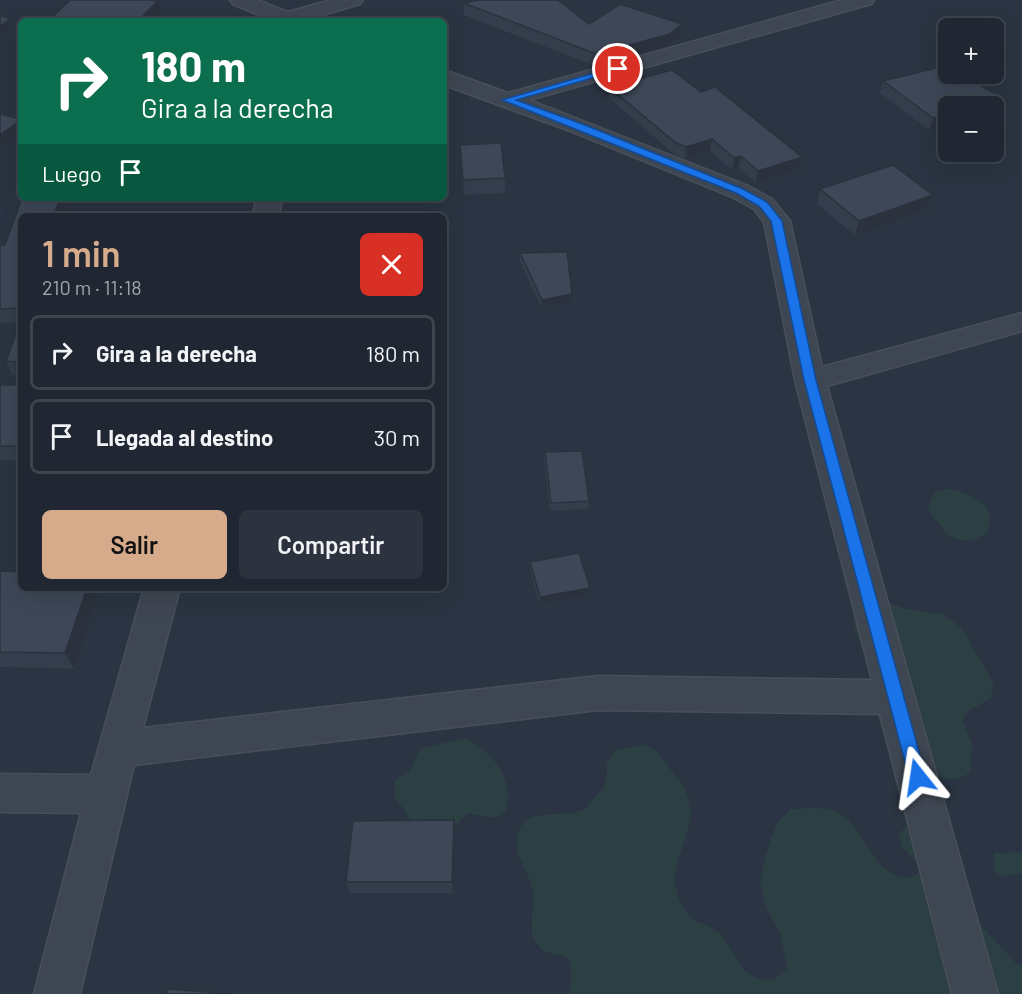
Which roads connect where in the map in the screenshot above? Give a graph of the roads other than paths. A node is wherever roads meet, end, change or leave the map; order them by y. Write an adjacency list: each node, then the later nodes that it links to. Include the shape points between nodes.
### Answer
1 (240, 0): 4 (street)
2 (353, 0): 5 (street)
3 (864, 0): 7 (street)
4 (284, 18)
5 (295, 18)
6 (447, 78): 7 (street)
7 (506, 100): 9 (street, via 634,148 763,204 777,221)
8 (1022, 322): 9 (street)
9 (810, 380): 11 (street)
10 (161, 591): 12 (street)
11 (897, 697): 12 (street, via 598,693); 16 (street)
12 (118, 749): 14 (street)
13 (0, 793): 14 (street)
14 (107, 794): 15 (street)
15 (57, 994)
16 (975, 994)

